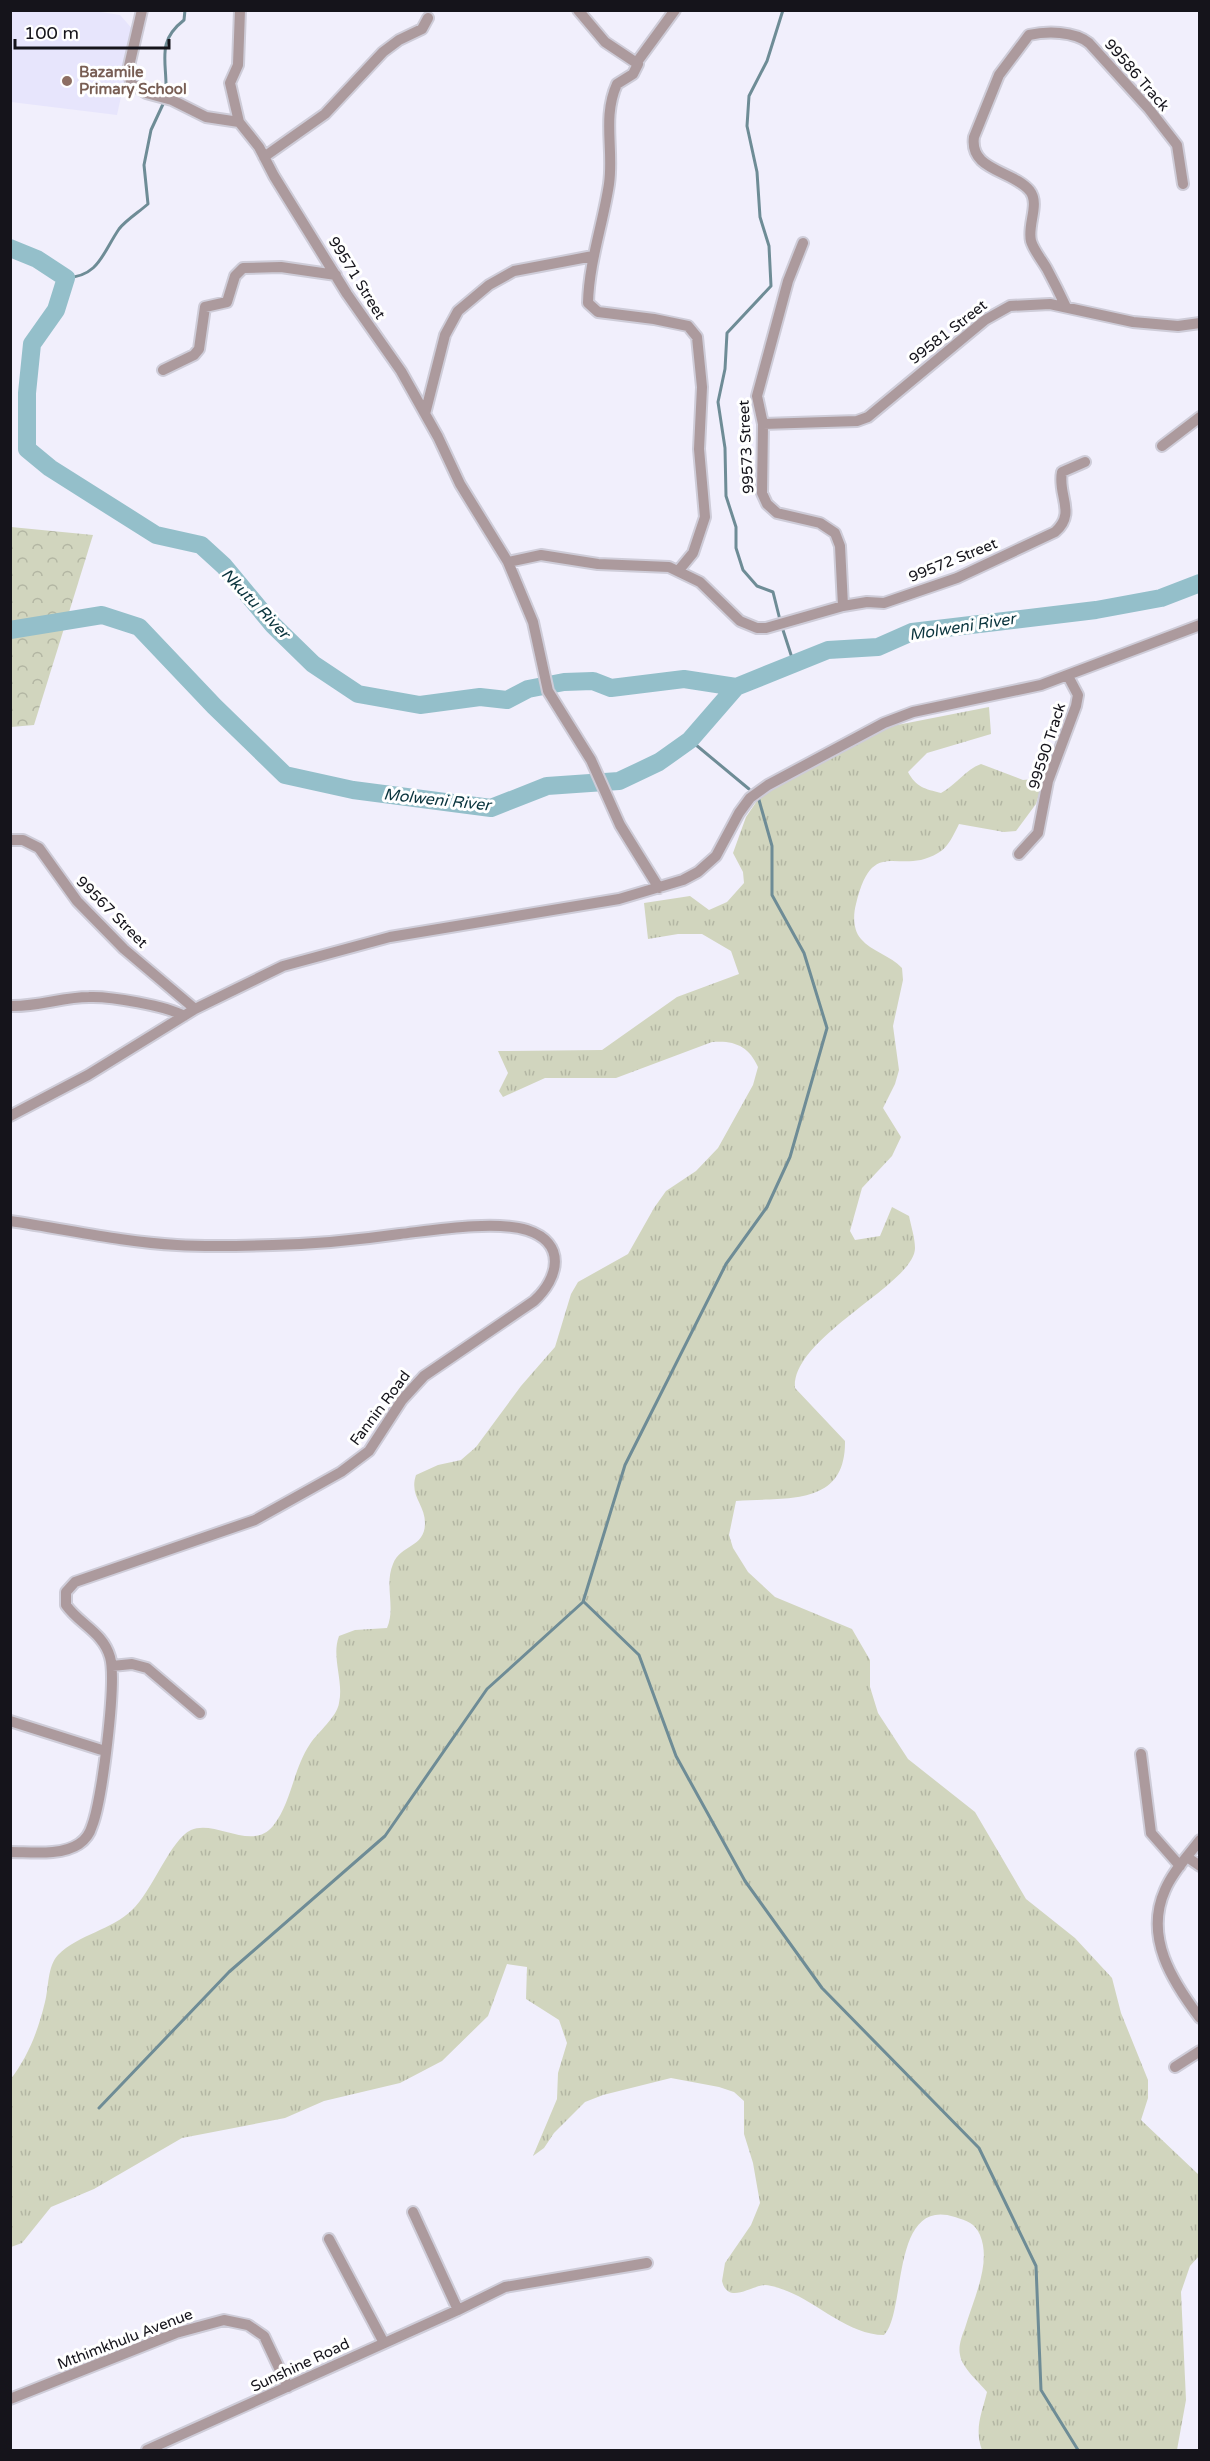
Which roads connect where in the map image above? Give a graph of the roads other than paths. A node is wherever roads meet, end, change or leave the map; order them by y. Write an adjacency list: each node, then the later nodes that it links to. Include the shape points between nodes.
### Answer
1 (142, 10): 7 (street, via 129,66 131,83 206,117)
2 (240, 10): 7 (street, via 238,65 230,83)
3 (578, 10): 6 (street, via 605,42)
4 (675, 10): 6 (street)
5 (429, 18): 8 (street, via 422,29 383,52 325,114)
6 (637, 62): 11 (street, via 633,74 620,81 614,93 608,127 610,173)
7 (239, 122): 8 (street, 99571 Street)
8 (264, 157): 12 (street, 99571 Street)
9 (1183, 183): 13 (street, 99586 Track, via 1177,145 1089,43 1052,32 1029,35 999,75 973,148 985,164 1012,177 1032,193 1031,241)
10 (803, 243): 18 (street, 99573 Street, via 788,281 757,396)
11 (593, 256): 16 (street, via 514,271 489,285 458,311 445,335); 22 (street, via 588,298 593,310 688,326 694,332 702,387 699,449 705,517 693,553)
12 (336, 275): 15 (street, via 281,267 243,268 235,276 229,300 205,307 202,340 194,355); 16 (street, 99571 Street)
13 (1066, 307): 14 (street, 99581 Street, via 1133,322 1178,326); 18 (street, 99581 Street, via 1028,304 1000,310 868,417 857,421)
14 (1200, 323)
15 (163, 370)
16 (425, 414): 21 (street, 99571 Street, via 460,484)
17 (1200, 417): 19 (street)
18 (763, 424): 23 (street, 99573 Street, via 764,499 777,513 820,523 835,533 840,546)
19 (1162, 446)
20 (1085, 462): 23 (street, 99572 Street, via 1062,472 1067,512 1055,532 938,586 885,603)
21 (507, 562): 22 (street, 99572 Street, via 541,555); 28 (street, 99571 Street, via 533,622 547,686 602,783 620,825)
22 (680, 570): 23 (street, 99572 Street, via 700,582 740,621 757,628)
23 (843, 606)
24 (1200, 625): 25 (street)
25 (1068, 676): 27 (street, 99590 Track, via 1078,695 1076,706 1048,781 1038,833); 28 (street, via 1018,691 913,712 884,723 750,798 717,856 698,872)
26 (10, 840): 30 (street, 99567 Street, via 23,840 39,848 77,901 124,949)
27 (1019, 854)
28 (659, 888): 30 (street, via 370,942 283,966)
29 (10, 1006): 31 (street, via 89,997 170,1010)
30 (195, 1009): 31 (street)
31 (184, 1016): 32 (street, via 88,1075)
32 (10, 1116)
33 (10, 1221): 34 (street, Fannin Road, via 189,1245 315,1243 465,1228 510,1228 543,1238 555,1256 552,1280 546,1290 424,1376 402,1400 369,1451 355,1463 255,1520 107,1569 69,1587 66,1605 105,1645)
34 (111, 1666): 35 (street, via 132,1664 147,1668); 37 (street, Fannin Road)
35 (200, 1713)
36 (10, 1721): 37 (street)
37 (105, 1751): 40 (street, Fannin Road, via 96,1815 85,1839 64,1850)
38 (1141, 1755): 42 (street, via 1152,1833)
39 (1200, 1840): 41 (street)
40 (10, 1852)
41 (1187, 1857): 42 (street); 43 (street)
42 (1180, 1866): 44 (street, via 1164,1891 1161,1946 1170,1975)
43 (1200, 1866)
44 (1200, 2018)
45 (1200, 2051): 46 (street)
46 (1175, 2067)
47 (413, 2211): 50 (street)
48 (329, 2239): 51 (street)
49 (647, 2263): 50 (street, Sunshine Road, via 512,2286)
50 (456, 2306): 51 (street, Sunshine Road)
51 (384, 2343): 52 (street, Sunshine Road)
52 (288, 2387): 53 (street, Mthimkhulu Avenue, via 264,2336 248,2325 224,2320 176,2333); 54 (street, Sunshine Road)
53 (10, 2399)
54 (147, 2451)

